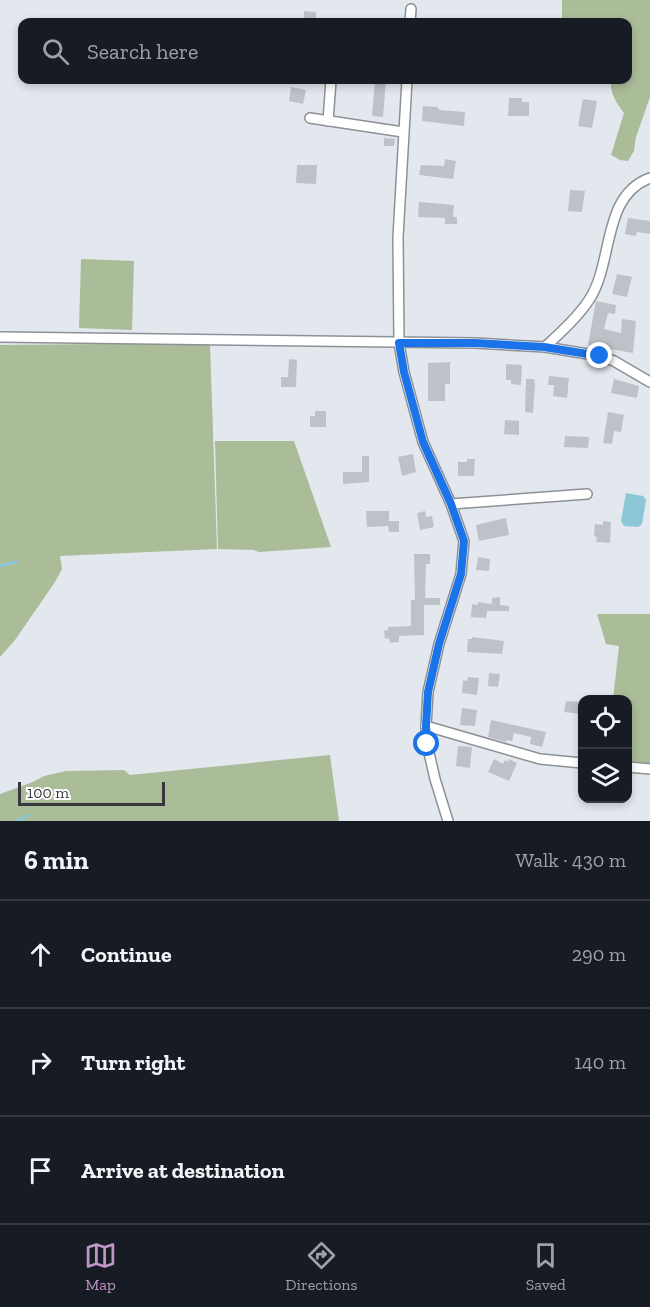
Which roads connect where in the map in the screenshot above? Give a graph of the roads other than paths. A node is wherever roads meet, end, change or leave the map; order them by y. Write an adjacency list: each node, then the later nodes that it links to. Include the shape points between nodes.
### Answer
1 (411, 9): 2 (street)
2 (410, 18)
3 (331, 84): 6 (street)
4 (407, 84): 7 (street)
5 (310, 118): 6 (street)
6 (328, 121): 7 (street)
7 (403, 132): 10 (street, via 398,237)
8 (650, 178): 11 (street, via 630,190 619,208 602,271 589,300)
9 (0, 337): 10 (street)
10 (399, 343): 11 (street); 14 (street, via 423,442)
11 (544, 347): 12 (street, via 600,356)
12 (650, 382)
13 (587, 494): 14 (street)
14 (451, 504): 15 (street, via 464,541 461,574 439,644 428,692)
15 (426, 726): 16 (street, via 540,759); 19 (street, via 435,779)
16 (578, 763)
17 (632, 767): 18 (street)
18 (650, 769)
19 (448, 821)

